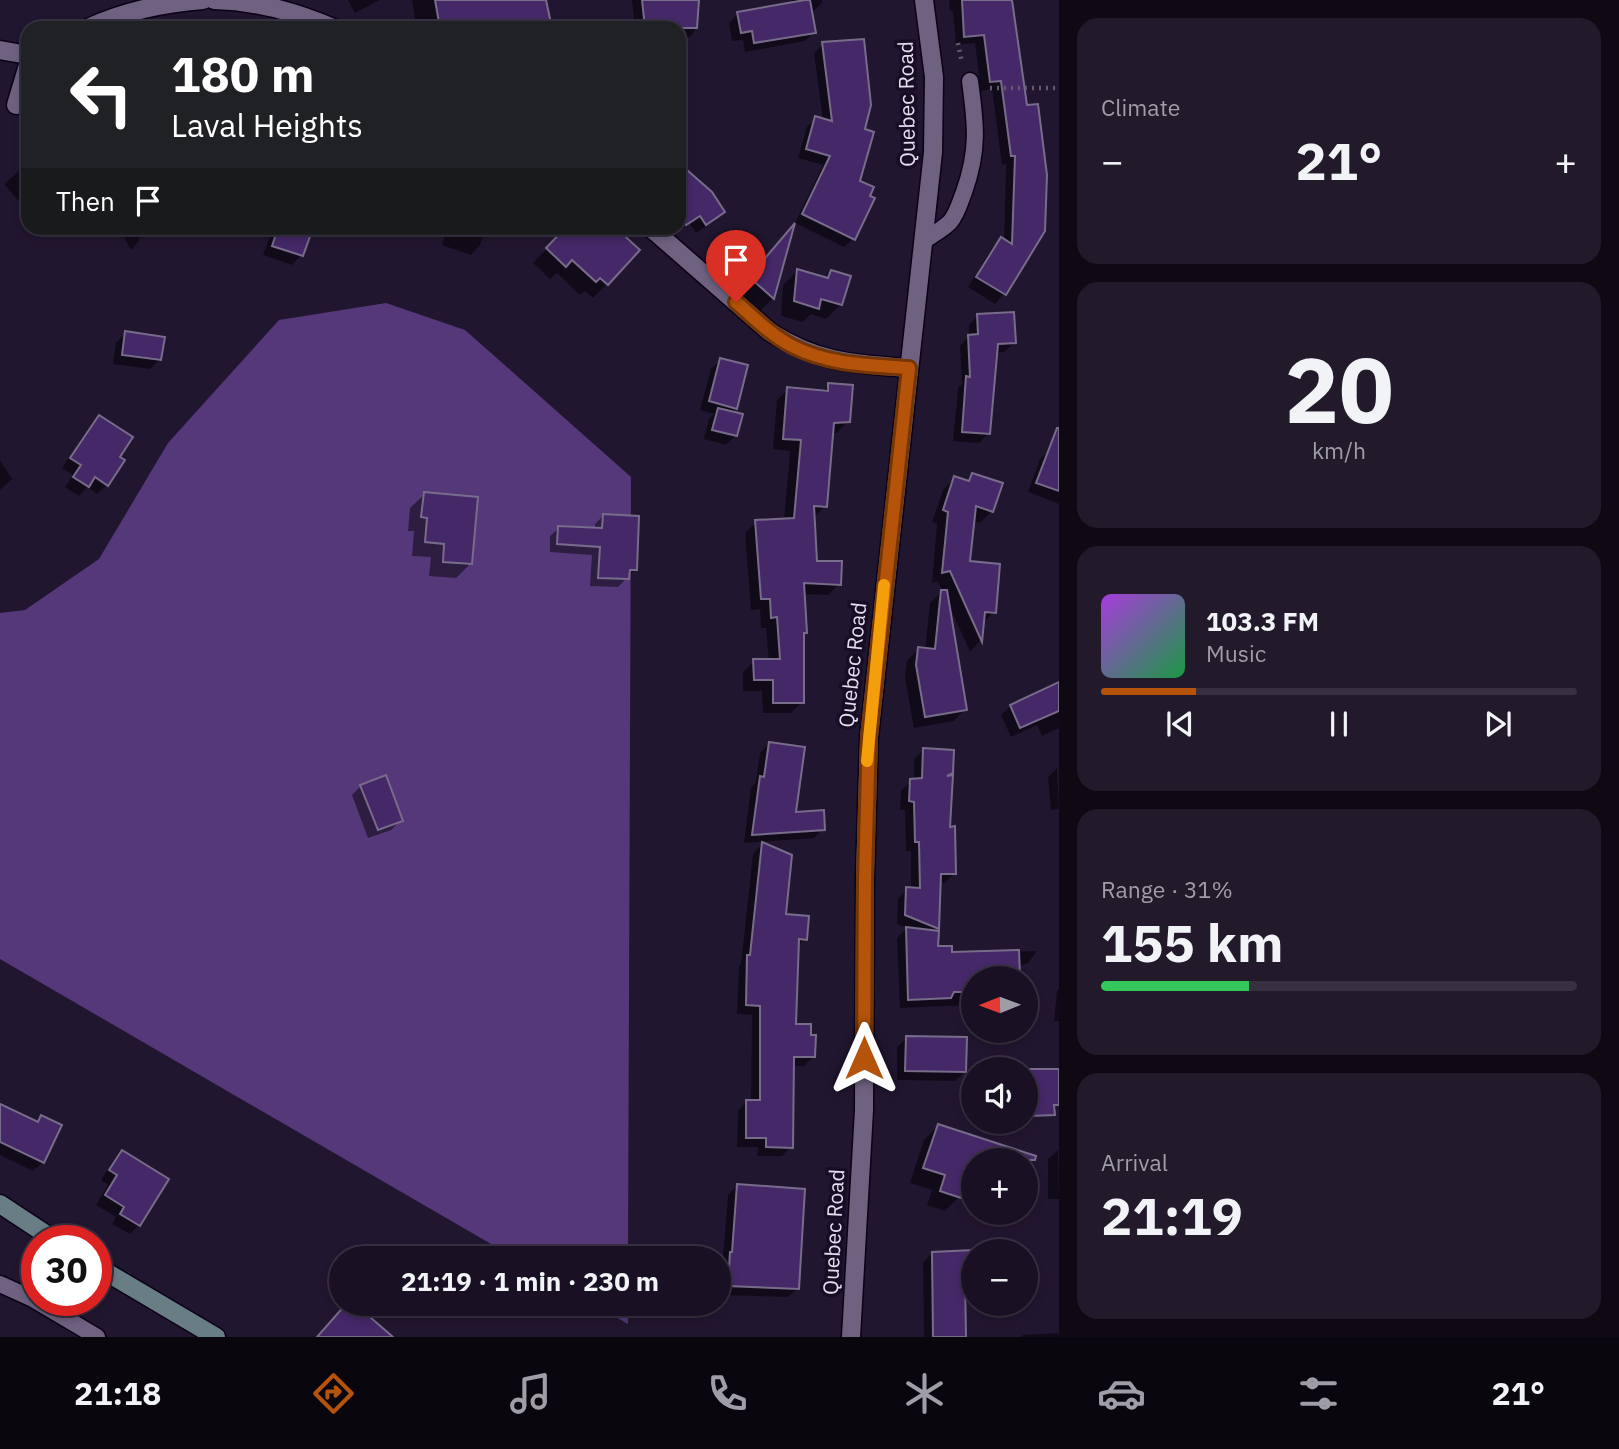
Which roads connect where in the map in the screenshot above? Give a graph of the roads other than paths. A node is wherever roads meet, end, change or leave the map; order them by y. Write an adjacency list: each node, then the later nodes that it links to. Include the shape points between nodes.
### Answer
1 (203, 0): 4 (street, via 168,2)
2 (214, 0): 5 (street, via 244,1)
3 (924, 0): 12 (street, Quebec Road, via 934,116)
4 (108, 21)
5 (313, 21)
6 (0, 50): 7 (street)
7 (21, 54)
8 (967, 78): 12 (lane, via 976,120 971,172 950,222)
9 (21, 89): 10 (street)
10 (16, 106)
11 (659, 235): 13 (street, via 791,345 840,362)
12 (924, 241): 13 (street, Quebec Road)
13 (909, 368): 20 (street, Quebec Road, via 869,737 864,1110)
14 (0, 1204): 15 (street)
15 (32, 1225)
16 (112, 1275): 19 (street)
17 (0, 1284): 18 (lane)
18 (97, 1337)
19 (216, 1337)
20 (851, 1337)

